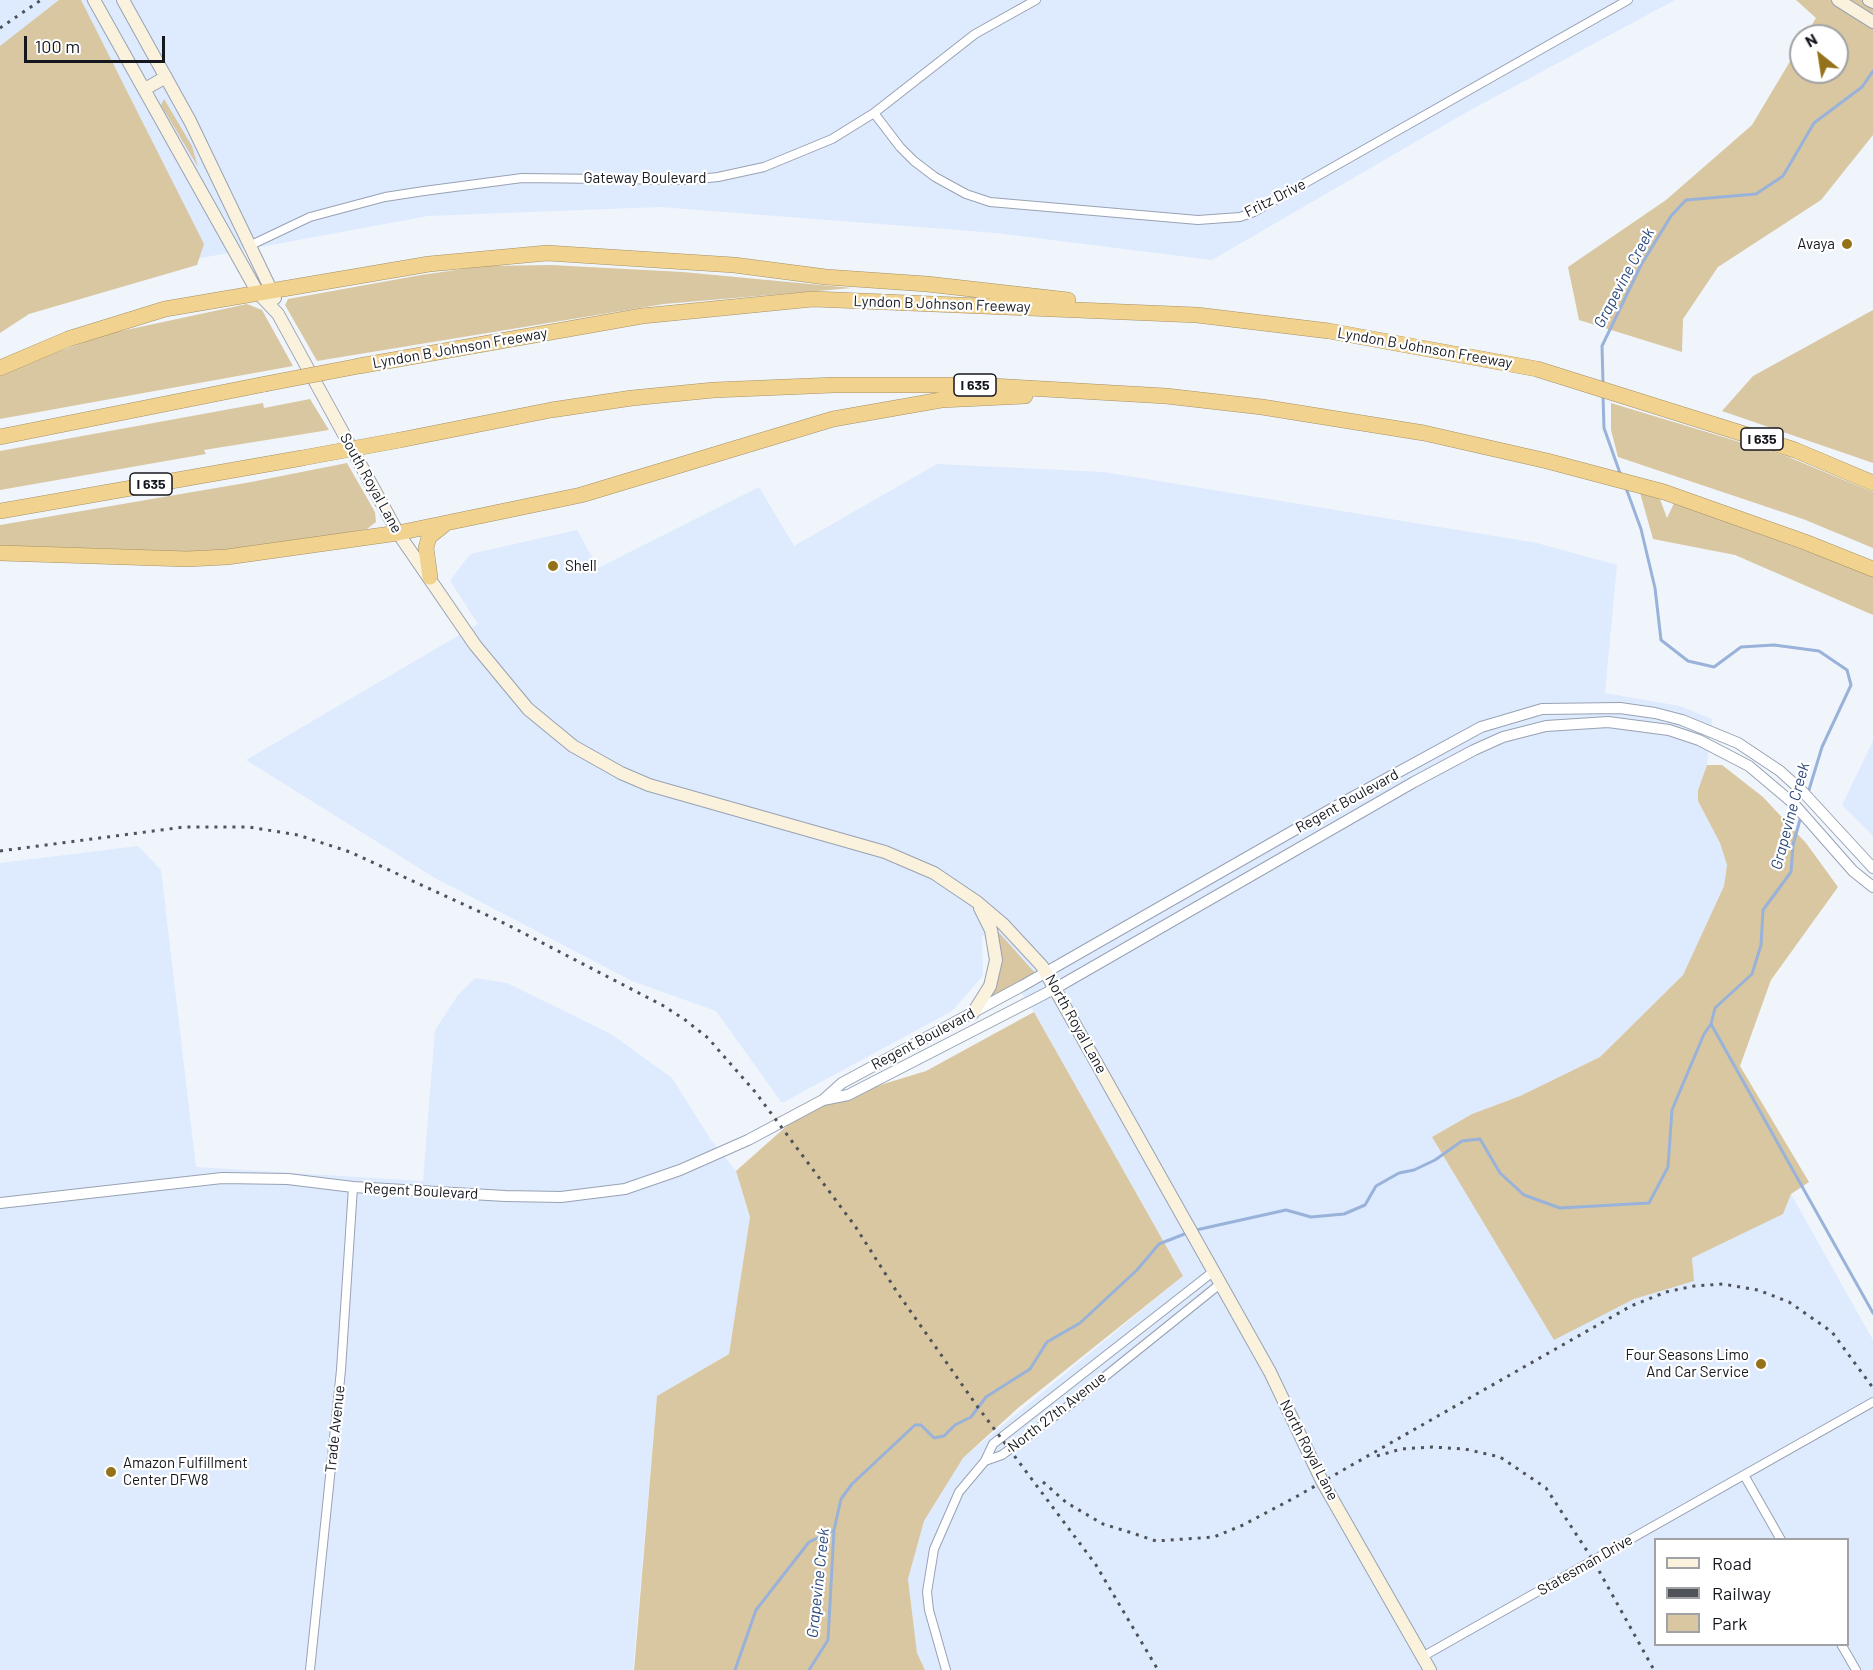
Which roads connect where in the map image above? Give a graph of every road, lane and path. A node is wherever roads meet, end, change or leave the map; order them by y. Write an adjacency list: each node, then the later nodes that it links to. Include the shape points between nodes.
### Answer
1 (94, 0): 10 (main road, South Royal Lane)
2 (123, 0): 9 (main road, South Royal Lane)
3 (1036, 0): 11 (street, Gateway Boulevard, via 975,34)
4 (1628, 0): 11 (street, Fritz Drive, via 1240,217 1198,220 990,202 966,194 921,166 900,147)
5 (1838, 0): 8 (main road)
6 (1869, 0): 7 (main road)
7 (1873, 2)
8 (1873, 22)
9 (166, 77): 10 (main road); 12 (main road, South Royal Lane)
10 (145, 89): 13 (main road, South Royal Lane)
11 (874, 112): 14 (street, Gateway Boulevard, via 805,152 764,167 718,177 553,177 463,185 346,207 299,221)
12 (218, 177): 13 (main road); 14 (main road, South Royal Lane)
13 (198, 187): 16 (main road, South Royal Lane)
14 (252, 245): 15 (main road, South Royal Lane)
15 (273, 291): 16 (highway); 17 (main road, South Royal Lane); 18 (highway, via 429,264 556,254 734,265)
16 (258, 293): 17 (main road, South Royal Lane); 19 (highway, via 165,309 120,322)
17 (278, 314): 25 (main road, South Royal Lane)
18 (1197, 315): 21 (highway, Lyndon B Johnson Freeway / I 635, bridge, via 813,299 642,316 264,384); 22 (highway, Lyndon B Johnson Freeway / I 635, via 1329,331 1538,369 1795,450)
19 (0, 368)
20 (1166, 396): 23 (highway, I 635, bridge, via 975,385 834,385 632,398); 24 (highway, via 990,397 903,405 807,425 581,495); 27 (highway, I 635, via 1424,433 1547,461 1664,492)
21 (0, 437)
22 (1873, 483)
23 (0, 511)
24 (450, 522): 25 (highway); 28 (highway, via 429,537 426,548)
25 (398, 533): 26 (highway, via 227,557); 28 (main road, South Royal Lane)
26 (0, 553)
27 (1873, 569)
28 (430, 577): 29 (main road, South Royal Lane)
29 (475, 645): 34 (main road, North Royal Lane, via 508,688 551,730 621,773 691,798 894,855 934,873)
30 (1713, 732): 31 (street); 32 (street, Regent Boulevard, via 1756,755 1803,792); 35 (street, Regent Boulevard, via 1655,713 1620,708 1542,710 1481,727)
31 (1708, 744): 33 (street, Regent Boulevard, via 1749,766 1794,804 1853,871); 36 (street, Regent Boulevard, via 1669,730 1608,722 1554,725 1503,737 1414,782)
32 (1873, 868)
33 (1873, 887)
34 (976, 902): 35 (main road, North Royal Lane, via 1012,933); 37 (main road, via 991,930 996,960 990,986)
35 (1046, 972): 36 (main road, North Royal Lane); 37 (street, Regent Boulevard)
36 (1056, 988): 38 (street, Regent Boulevard, via 848,1095); 41 (main road, North Royal Lane)
37 (973, 1013): 38 (street, Regent Boulevard, via 842,1083)
38 (823, 1100): 39 (street, Regent Boulevard, via 748,1140 625,1189 561,1197)
39 (353, 1187): 40 (street, Regent Boulevard, via 288,1179 222,1178); 51 (street, Trade Avenue, via 341,1370)
40 (0, 1203)
41 (1214, 1271): 42 (main road, North Royal Lane); 43 (street, North 27th Avenue)
42 (1220, 1284): 45 (street, North 27th Avenue); 50 (main road, North Royal Lane, via 1270,1372 1322,1481)
43 (1056, 1394): 45 (street); 46 (street, North 27th Avenue, via 993,1444)
44 (1873, 1402): 47 (street, Statesman Drive)
45 (1067, 1407): 46 (street, North 27th Avenue, via 1002,1455)
46 (985, 1461): 52 (street, via 959,1492 932,1559 927,1592 929,1610)
47 (1744, 1475): 48 (street); 50 (street, Statesman Drive)
48 (1780, 1538)
49 (1842, 1646): 54 (street)
50 (1422, 1657): 53 (main road, North Royal Lane)
51 (310, 1670)
52 (946, 1670)
53 (1430, 1670)
54 (1856, 1670)

